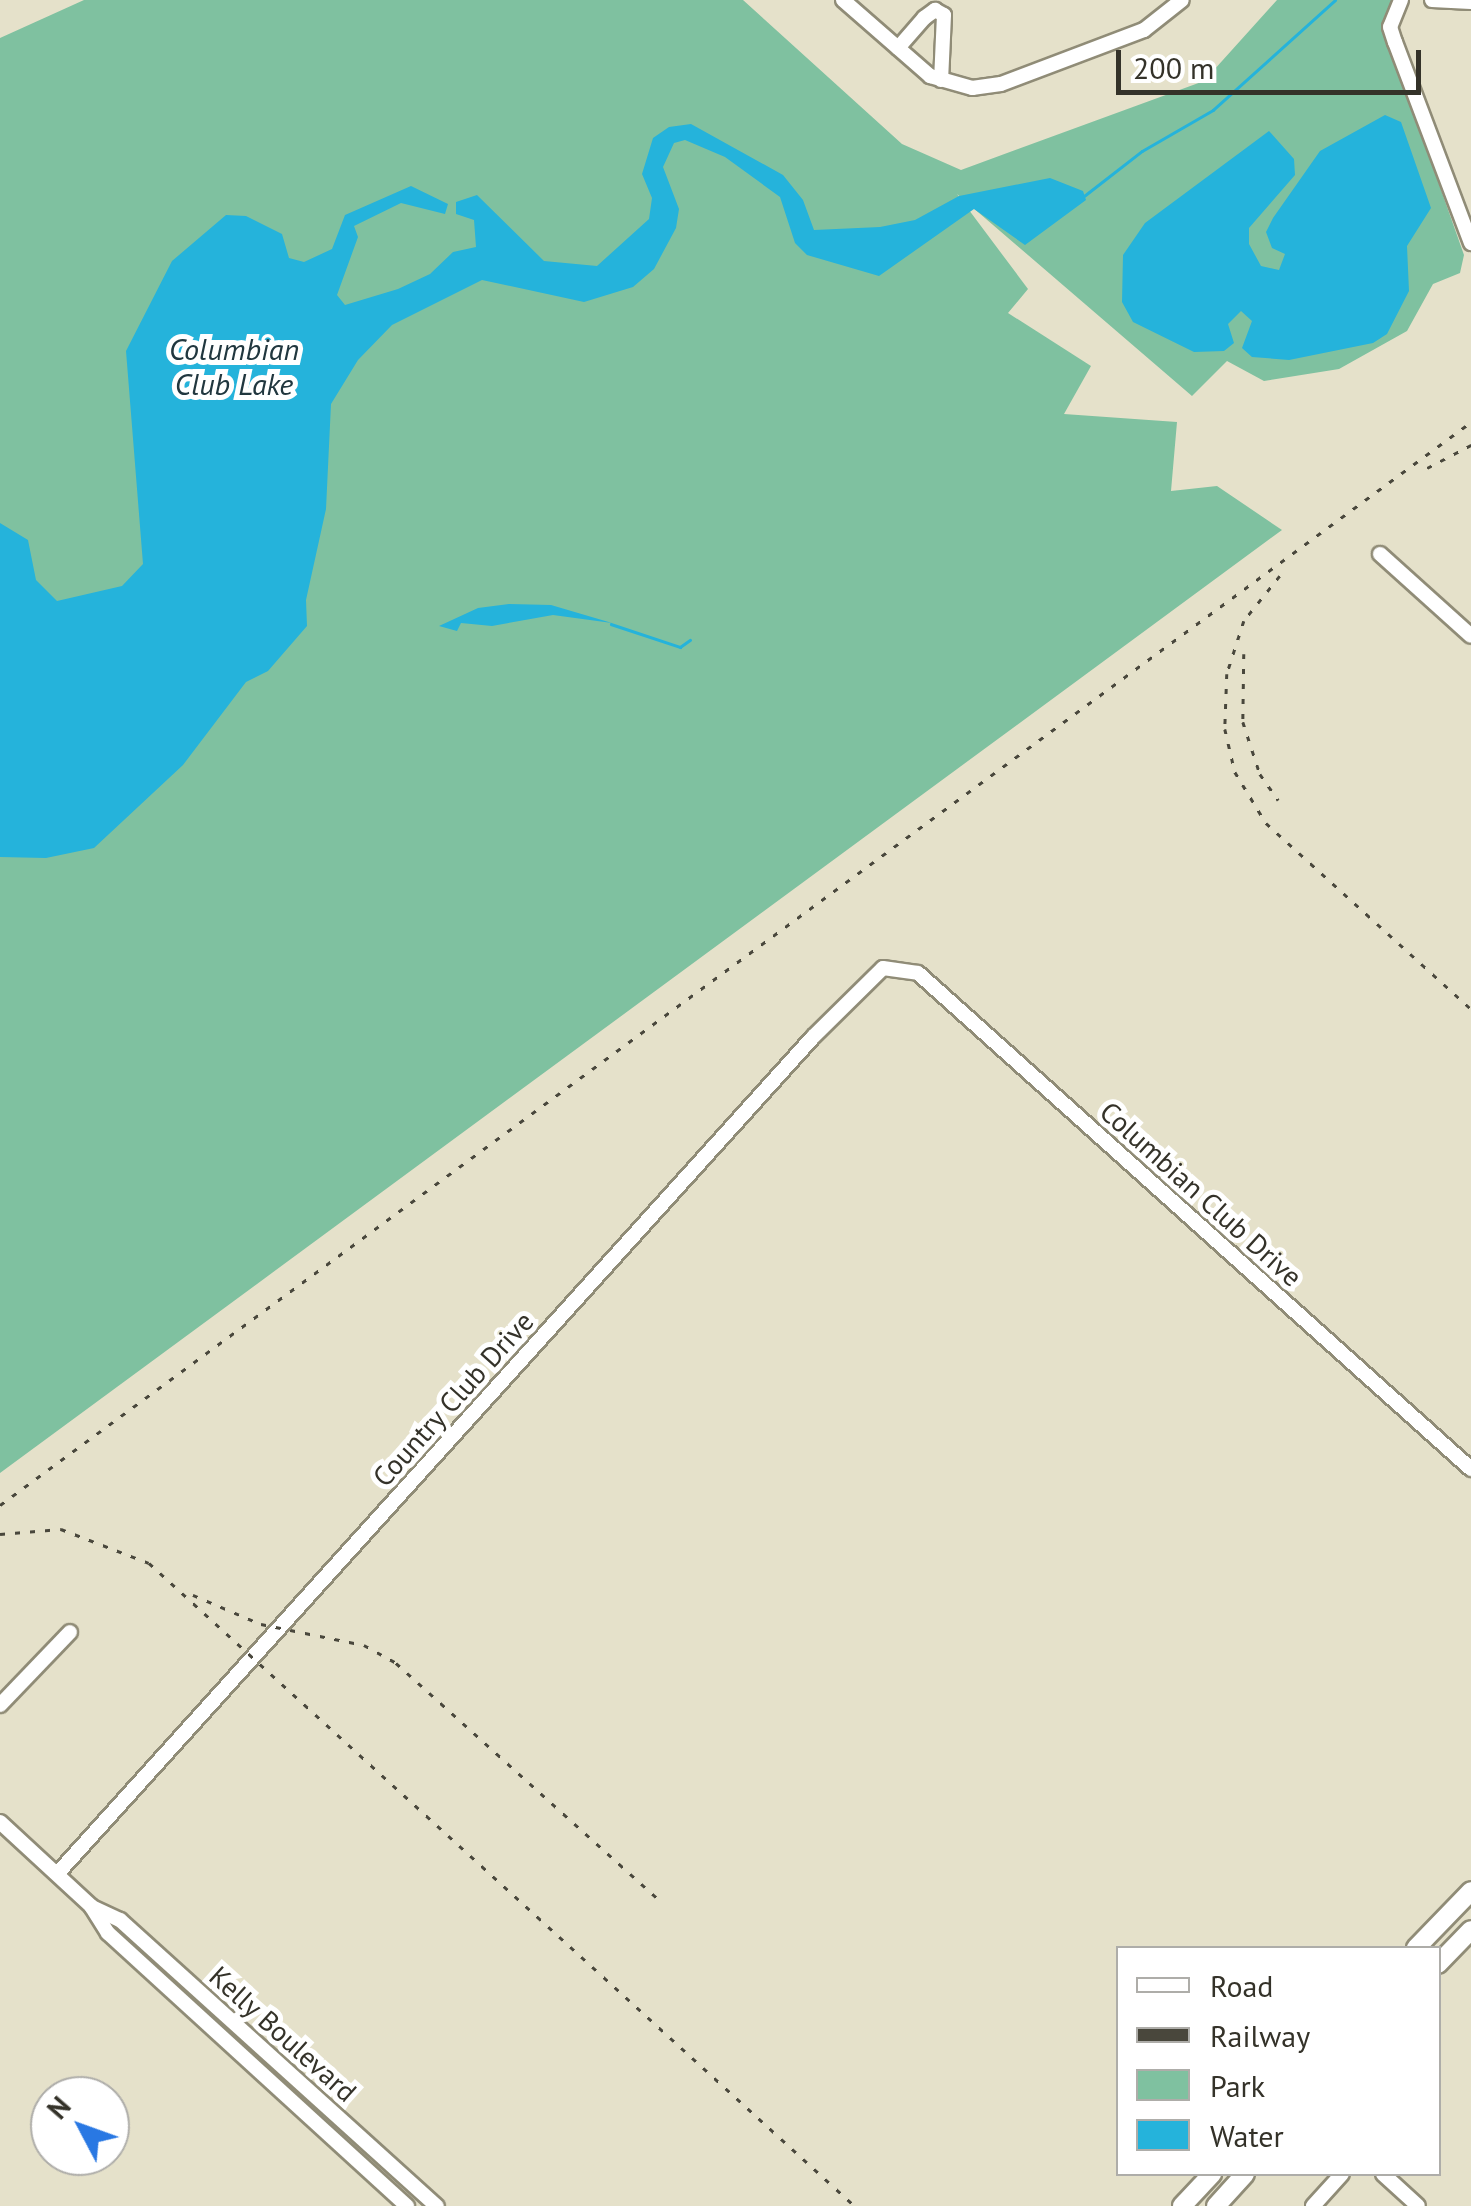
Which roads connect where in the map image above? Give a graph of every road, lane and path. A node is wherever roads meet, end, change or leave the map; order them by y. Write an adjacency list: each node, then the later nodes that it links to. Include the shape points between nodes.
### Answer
1 (844, 0): 6 (street)
2 (1182, 0): 7 (street, via 1144,30 1001,84 972,88)
3 (1401, 0): 8 (street, via 1390,27 1394,42)
4 (1432, 0): 5 (street)
5 (1471, 2)
6 (898, 48): 7 (street); 7 (street, via 935,10 944,15)
7 (940, 80)
8 (1471, 243)
9 (1380, 554): 10 (street)
10 (1471, 636)
11 (893, 966): 12 (street, Columbian Club Drive, via 918,973); 16 (street, Country Club Drive, via 861,985 812,1036)
12 (1471, 1468)
13 (70, 1632): 14 (street)
14 (0, 1705)
15 (0, 1822): 16 (street, Kelly Boulevard)
16 (57, 1874): 18 (street, Kelly Boulevard)
17 (1467, 1902): 20 (main road)
18 (91, 1906): 22 (street, Kelly Boulevard, via 120,1920); 23 (street, Kelly Boulevard, via 108,1933)
19 (1471, 1930): 21 (main road)
20 (1418, 1946)
21 (1441, 1961)
22 (207, 1999): 23 (street); 24 (street, Kelly Boulevard)
23 (194, 2014): 29 (street, Kelly Boulevard)
24 (402, 2174): 29 (street); 31 (street, Kelly Boulevard)
25 (1210, 2176): 32 (main road)
26 (1243, 2176): 33 (main road)
27 (1340, 2176): 34 (street)
28 (1386, 2176): 35 (street)
29 (389, 2190): 30 (street, Kelly Boulevard)
30 (407, 2206)
31 (437, 2206)
32 (1182, 2206)
33 (1216, 2206)
34 (1313, 2206)
35 (1418, 2206)

